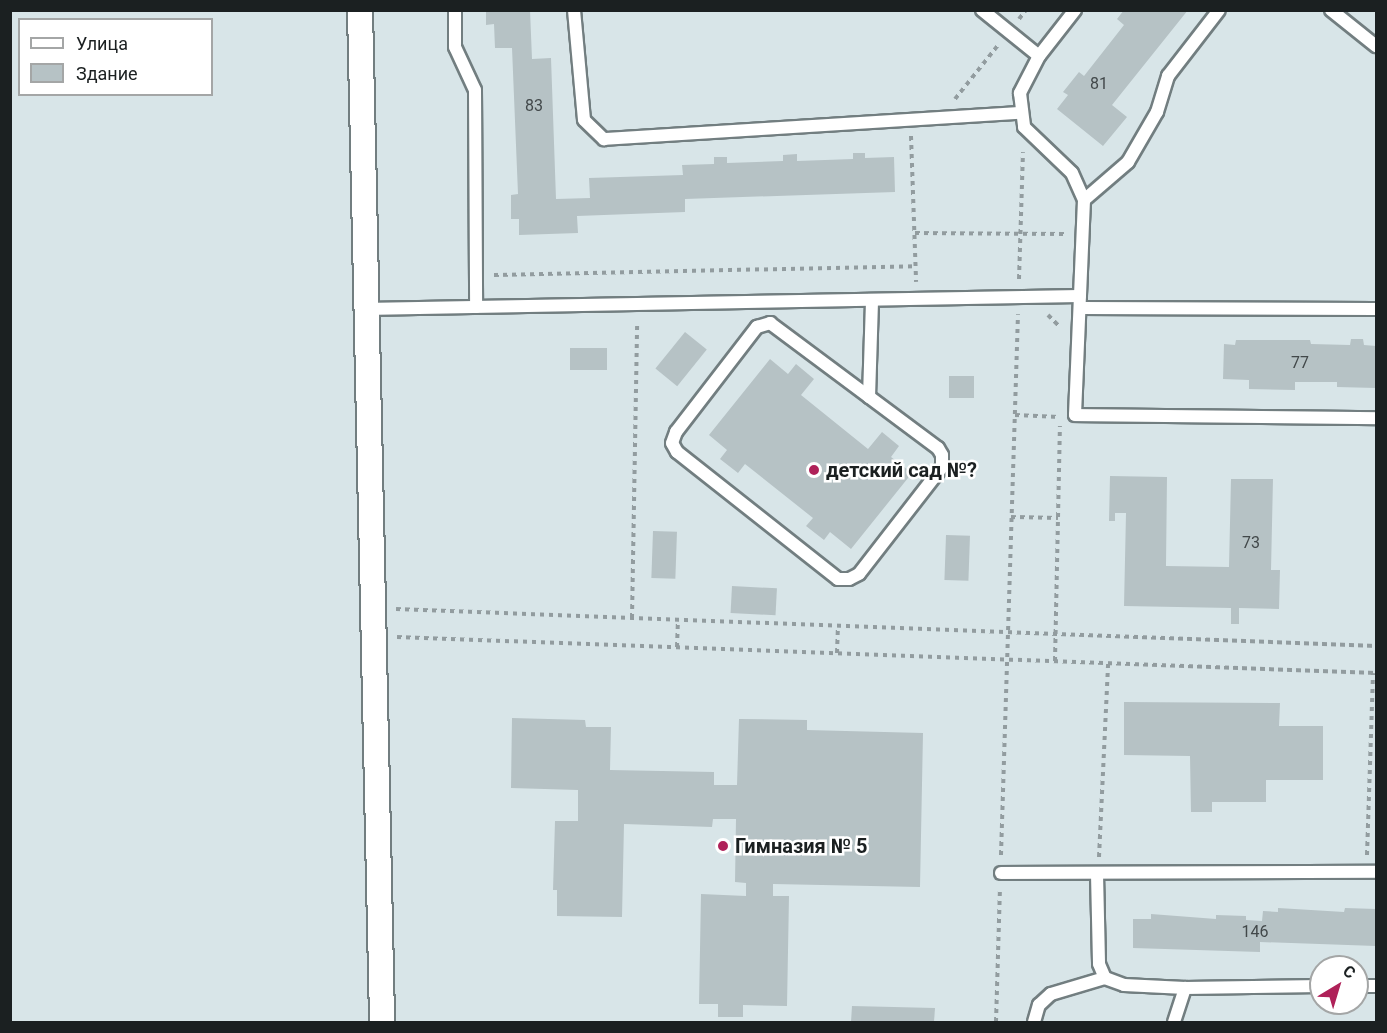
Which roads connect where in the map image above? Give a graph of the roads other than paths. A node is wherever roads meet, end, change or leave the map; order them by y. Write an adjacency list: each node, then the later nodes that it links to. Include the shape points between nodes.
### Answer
1 (360, 10): 16 (street)
2 (455, 10): 15 (lane, via 455,47 476,90)
3 (574, 10): 10 (lane, via 584,120 604,139)
4 (982, 10): 9 (lane)
5 (1075, 10): 9 (lane)
6 (1219, 10): 11 (lane, via 1168,76 1157,112 1128,162)
7 (1331, 10): 8 (lane)
8 (1377, 46)
9 (1039, 56): 10 (lane, via 1020,93)
10 (1021, 113): 11 (lane, via 1024,127 1072,173)
11 (1084, 200): 14 (lane)
12 (872, 300): 13 (lane); 14 (lane, via 1018,297); 19 (lane)
13 (769, 302): 15 (lane); 18 (lane)
14 (1080, 302): 17 (lane); 20 (lane, via 1075,415)
15 (476, 307): 16 (lane)
16 (364, 309): 27 (street)
17 (1377, 309)
18 (770, 323): 19 (lane); 19 (lane, via 757,327 676,432 672,443 677,452 838,579 859,574 942,467 938,448)
19 (869, 397)
20 (1377, 418)
21 (1377, 872): 23 (lane)
22 (1001, 873): 23 (lane)
23 (1097, 874): 24 (lane, via 1099,964)
24 (1105, 978): 26 (lane, via 1124,985); 28 (lane, via 1051,994 1039,1005)
25 (1309, 986): 26 (lane)
26 (1185, 988): 29 (lane)
27 (382, 1023)
28 (1034, 1023)
29 (1174, 1023)

